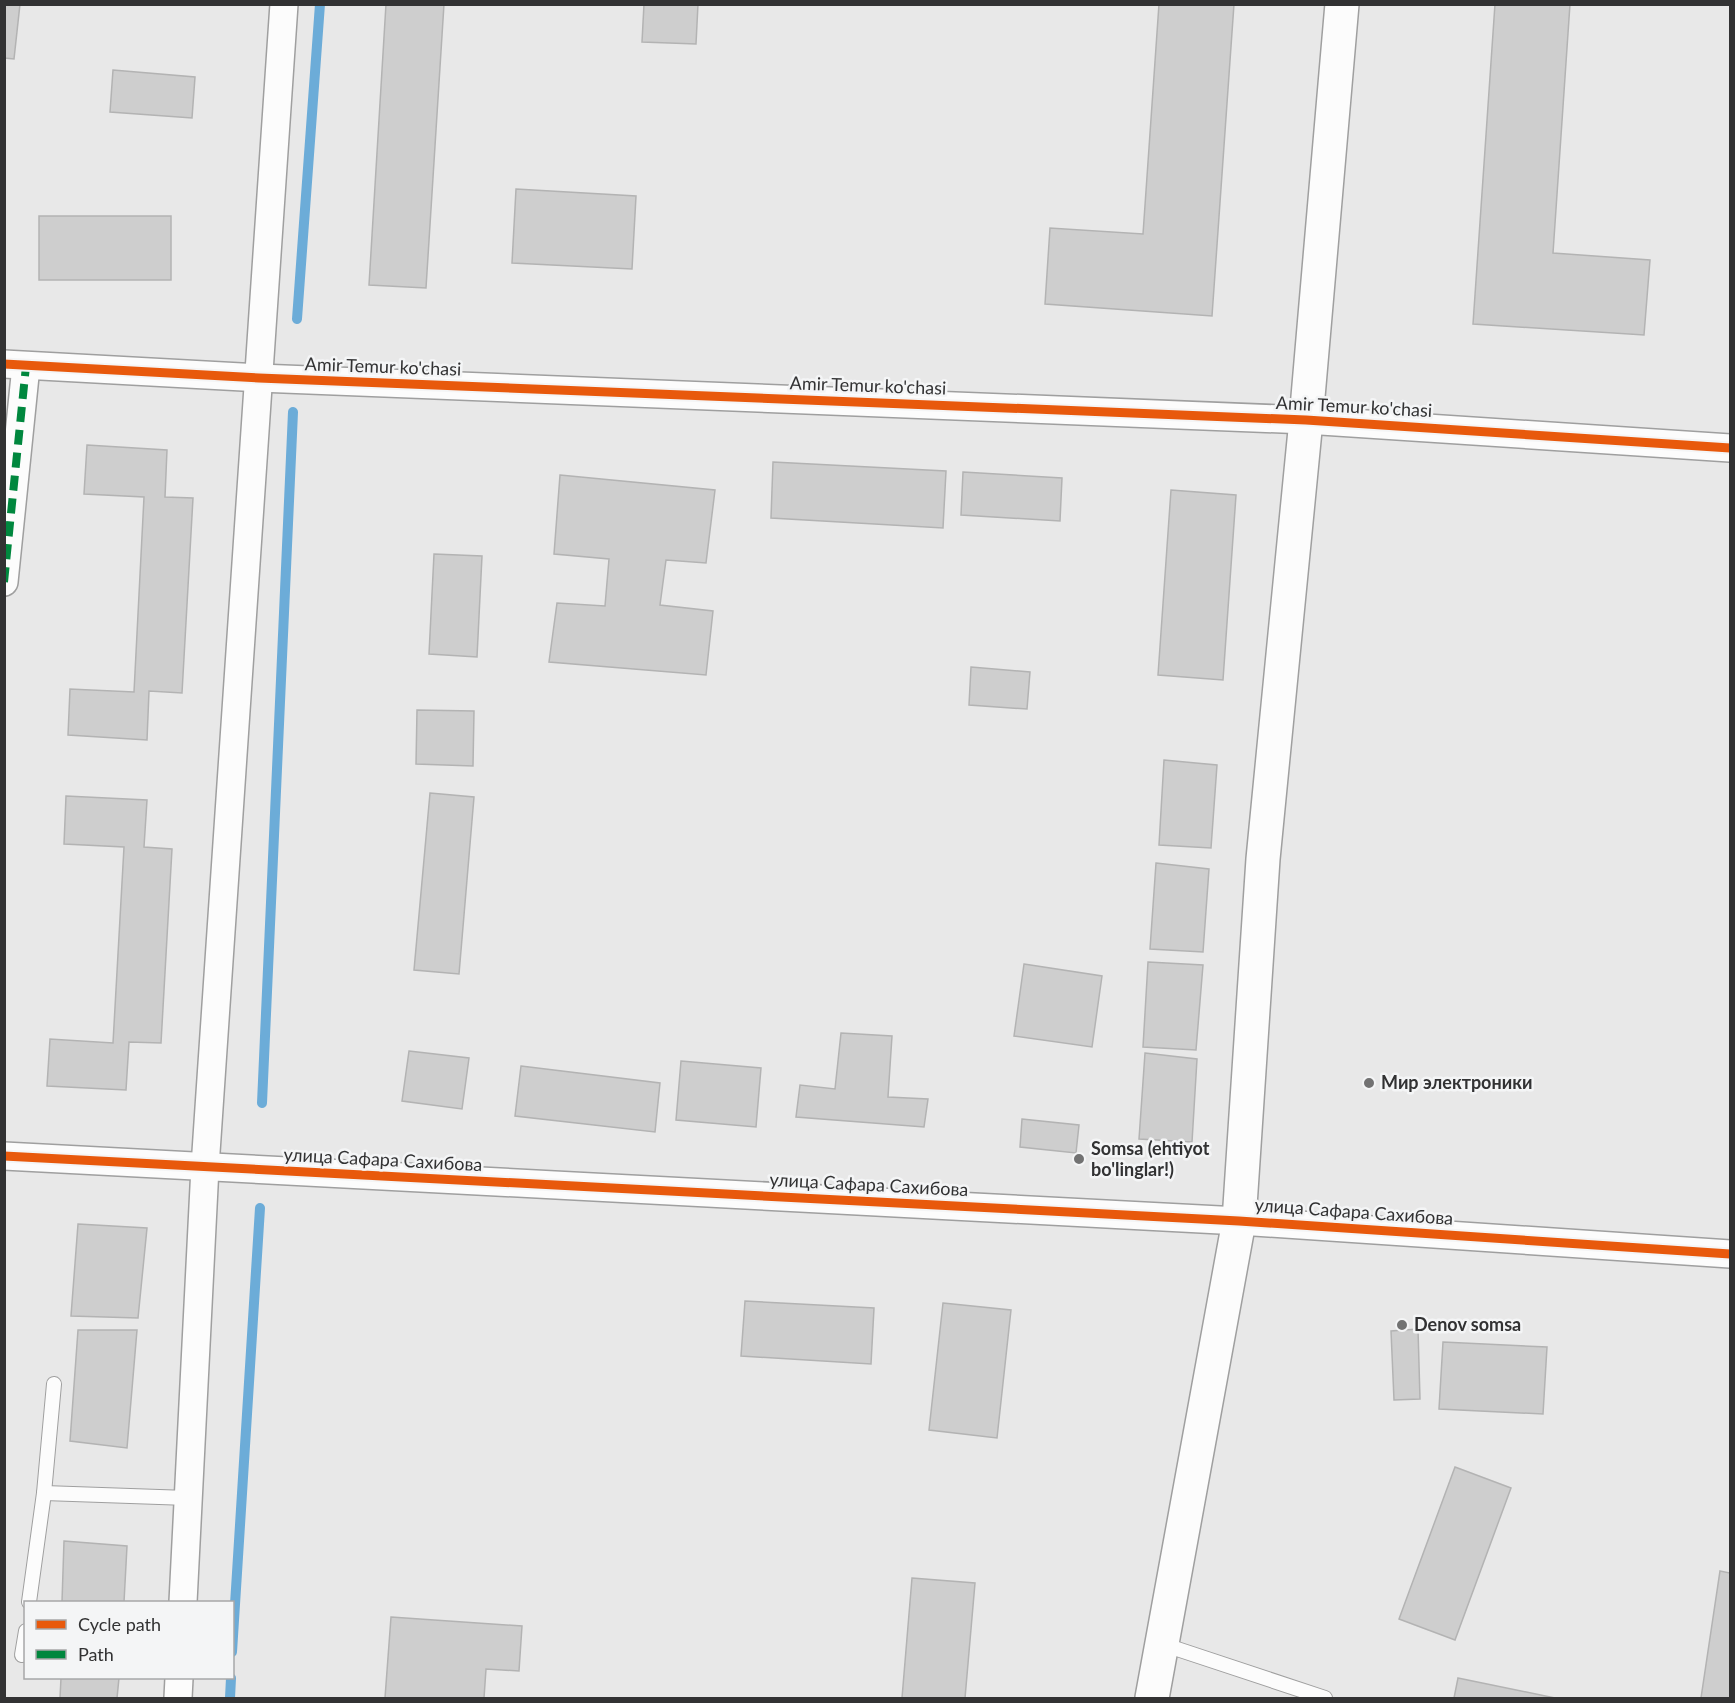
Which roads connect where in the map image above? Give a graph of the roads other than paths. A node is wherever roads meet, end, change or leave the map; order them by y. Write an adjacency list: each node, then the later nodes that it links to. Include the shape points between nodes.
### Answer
1 (284, 4): 4 (street)
2 (1342, 4): 5 (street)
3 (15, 365): 4 (street, Amir Temur ko'chasi); 7 (street)
4 (259, 378): 5 (street, Amir Temur ko'chasi); 9 (street)
5 (1306, 420): 6 (street, Amir Temur ko'chasi); 10 (street, via 1263,859)
6 (1731, 448)
7 (4, 582)
8 (4, 1156): 9 (street, улица Сафара Сахибова)
9 (205, 1167): 10 (street, улица Сафара Сахибова); 14 (street)
10 (1239, 1221): 11 (street, улица Сафара Сахибова); 18 (street)
11 (1731, 1254)
12 (54, 1384): 13 (lane)
13 (44, 1493): 14 (lane); 15 (lane)
14 (188, 1498): 16 (street)
15 (29, 1601)
16 (183, 1601)
17 (24, 1643): 19 (lane)
18 (1162, 1644): 22 (street); 23 (lane)
19 (22, 1655)
20 (179, 1679): 21 (street)
21 (178, 1698)
22 (1152, 1698)
23 (1325, 1698)

